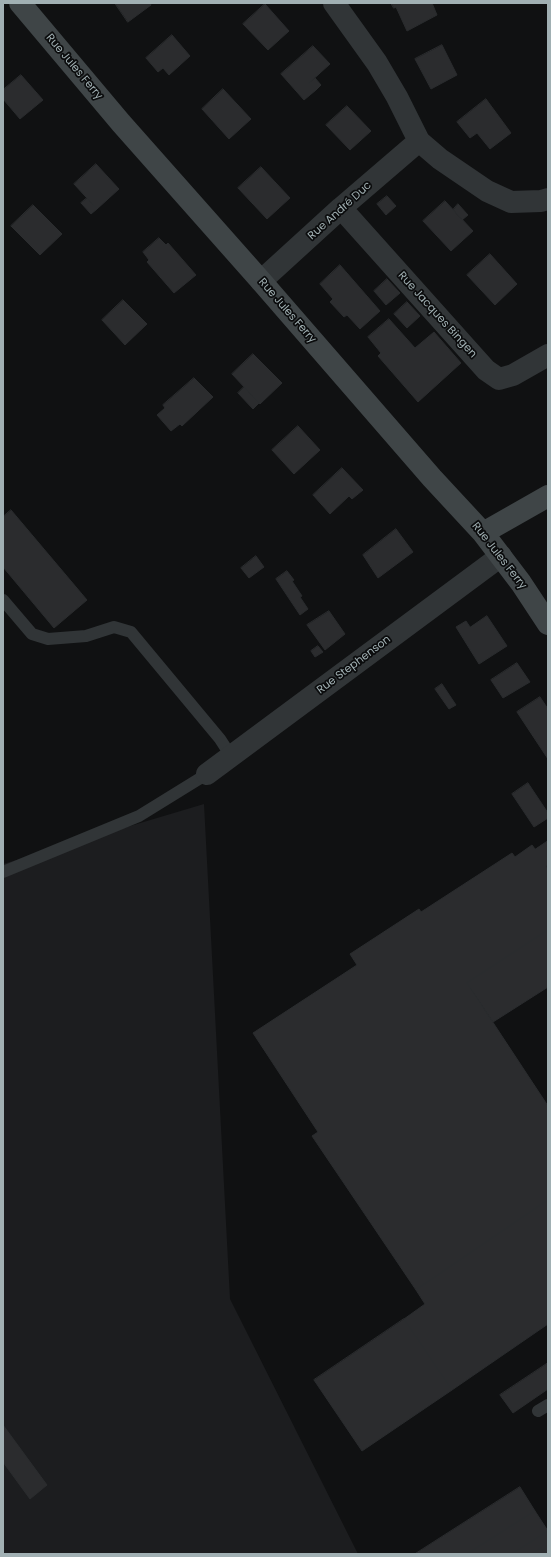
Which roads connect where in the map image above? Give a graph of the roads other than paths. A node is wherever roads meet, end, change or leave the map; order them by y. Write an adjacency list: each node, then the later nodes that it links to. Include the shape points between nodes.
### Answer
1 (20, 3): 6 (street, Rue Jules Ferry, via 121,124)
2 (334, 3): 3 (street, via 385,77)
3 (419, 142): 4 (street, via 487,191 511,202); 5 (street, Rue André Duc)
4 (548, 199)
5 (341, 208): 6 (street, Rue André Duc); 7 (street, Rue Jacques Bingen, via 486,370 499,379 513,375)
6 (261, 281): 9 (street, Rue Jules Ferry)
7 (548, 355)
8 (548, 496): 9 (street)
9 (483, 533): 10 (street, Rue Jules Ferry)
10 (501, 556): 12 (street, Rue Jules Ferry); 13 (street, Rue Stephenson)
11 (3, 600): 13 (lane, via 32,634 48,639 86,636 114,627 131,632 220,739)
12 (548, 624)
13 (231, 756): 14 (street, Rue Stephenson)
14 (207, 774): 15 (lane, via 139,816)
15 (3, 872)

